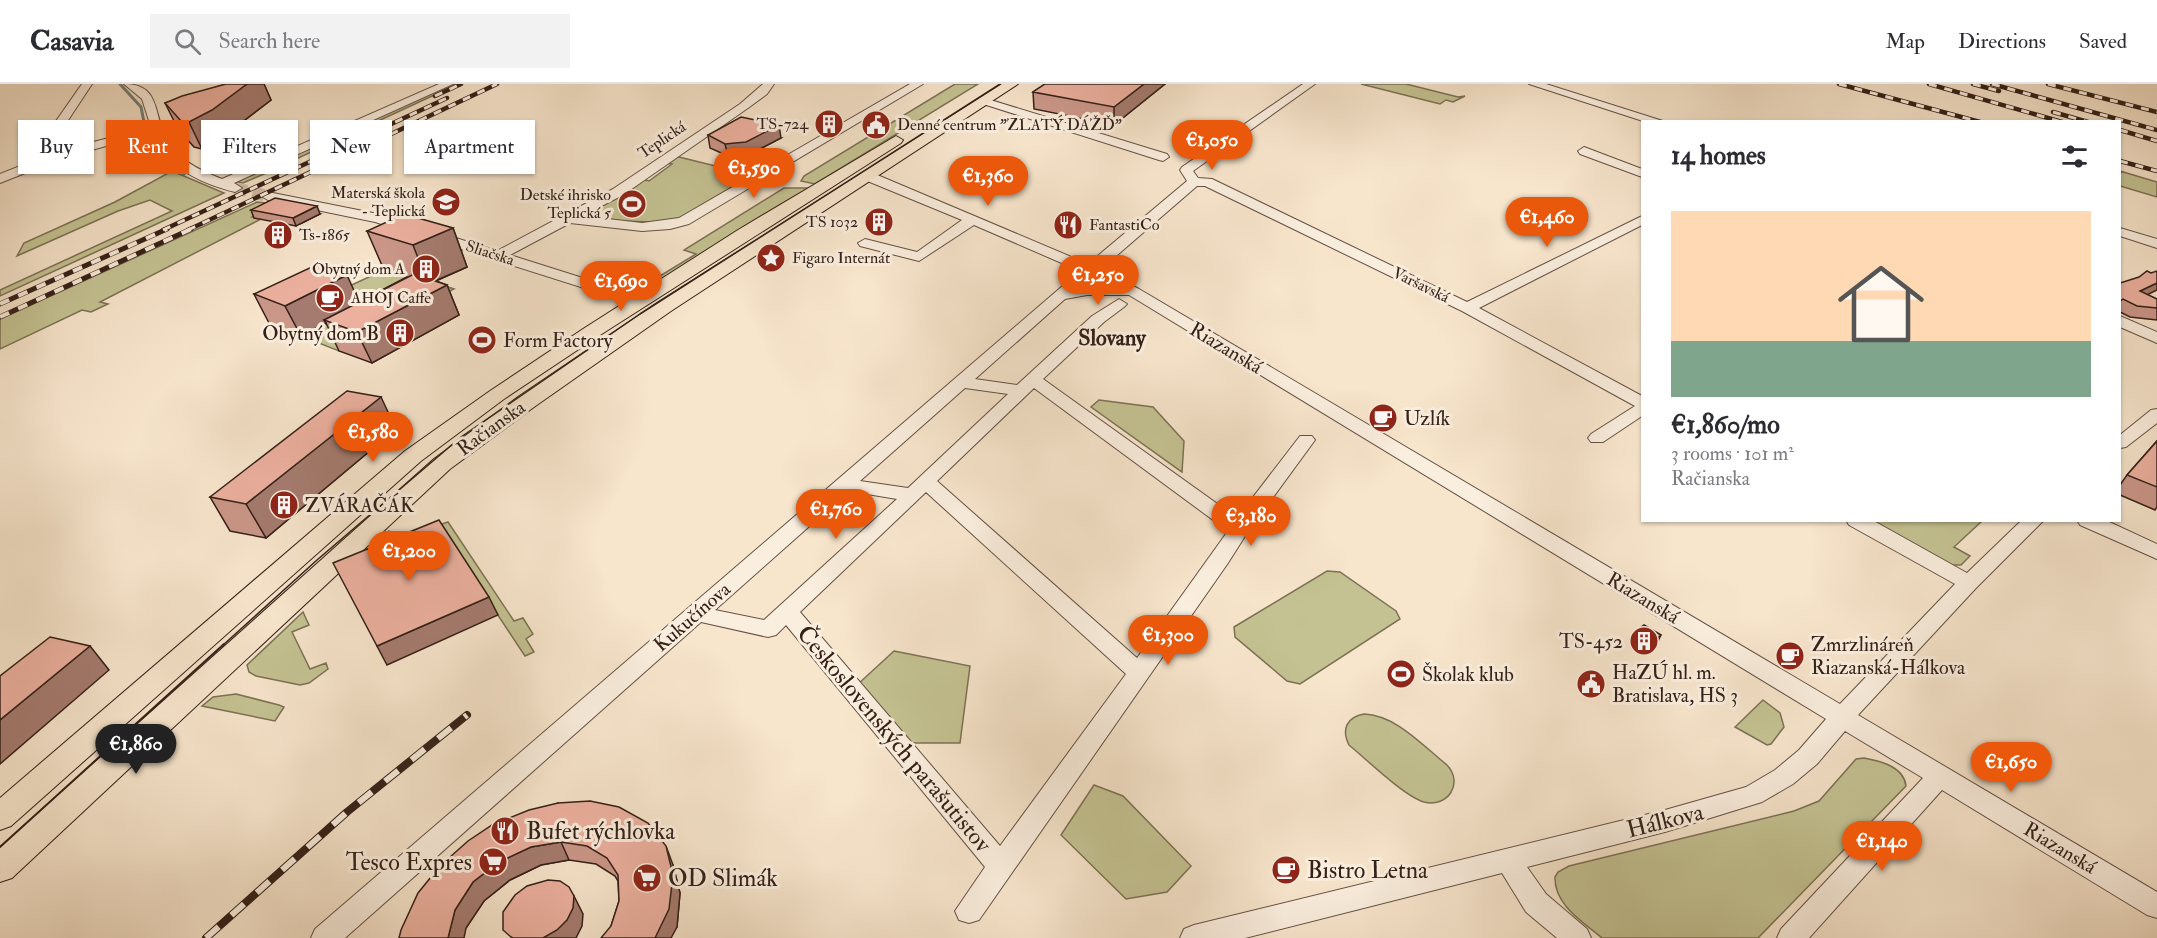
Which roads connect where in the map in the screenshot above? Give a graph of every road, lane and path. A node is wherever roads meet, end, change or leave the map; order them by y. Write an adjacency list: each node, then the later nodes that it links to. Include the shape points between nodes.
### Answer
1 (87, 84): 11 (street)
2 (447, 84): 17 (street, via 229,186)
3 (769, 84): 23 (street, Teplická, via 620,191)
4 (1011, 84): 10 (main road, Račianska)
5 (1310, 84): 21 (street, via 1186,170)
6 (1534, 84): 13 (street)
7 (916, 85): 23 (street, via 684,221 643,227)
8 (151, 87): 9 (street)
9 (134, 88): 12 (street, via 147,98)
10 (984, 92): 16 (street); 19 (main road, Račianska); 34 (main road, Račianska, via 744,234)
11 (62, 120)
12 (154, 120)
13 (1653, 120)
14 (106, 142): 20 (street)
15 (1584, 151): 18 (street)
16 (1163, 157)
17 (189, 170)
18 (1641, 172)
19 (870, 177): 24 (street, Riazanská); 61 (main road, Račianska, via 664,307 442,465)
20 (0, 179)
21 (1194, 182): 29 (street, Kukučínova); 35 (street, Varšavská, via 1207,182)
22 (268, 196): 30 (street, Sliačska, via 378,218)
23 (570, 219): 30 (street, Teplická)
24 (973, 219): 27 (street, via 919,257); 31 (street, Riazanská)
25 (1641, 221): 35 (street)
26 (2121, 232): 28 (street)
27 (866, 243)
28 (2157, 244)
29 (1115, 248): 31 (street, Kukučínova); 32 (street, Riazanská, via 1113,262)
30 (498, 256): 34 (street, Sliačska)
31 (1090, 271): 32 (street, Riazanská); 33 (street, Kukučínova)
32 (1126, 295): 33 (street, Kukučínova, via 1079,290); 39 (street); 57 (street, Riazanská)
33 (1060, 296): 38 (street, Kukučínova)
34 (641, 301): 59 (main road, Račianska, via 413,456)
35 (1467, 308): 40 (street, Varšavská)
36 (2121, 321): 37 (street)
37 (2153, 332)
38 (961, 382): 39 (street); 46 (street, Kukučínova)
39 (1027, 386): 47 (street); 51 (street)
40 (1641, 402)
41 (1641, 410): 43 (street)
42 (2157, 414): 45 (street)
43 (1597, 438)
44 (1306, 440): 51 (street, Československých parašutistov)
45 (2121, 442)
46 (845, 484): 47 (street); 55 (street, Kukučínova)
47 (921, 488): 54 (street); 56 (street)
48 (1860, 522): 53 (street)
49 (2032, 522): 53 (street, Hálkova)
50 (2091, 522): 52 (street)
51 (1239, 529): 56 (street, Československých parašutistov)
52 (2157, 552)
53 (1969, 583): 57 (street, Hálkova)
54 (786, 613): 55 (street, via 768,629); 62 (street, Československých parašutistov)
55 (696, 614): 65 (street, Kukučínova)
56 (1139, 673): 62 (street, Československých parašutistov)
57 (1842, 717): 58 (street, Riazanská); 60 (street, Hálkova, via 1793,771 1753,795)
58 (1940, 776): 63 (street, Riazanská); 68 (street)
59 (0, 817)
60 (1508, 860): 66 (street, Hálkova); 67 (street, via 1536,903)
61 (0, 868)
62 (998, 871): 64 (street, Československých parašutistov)
63 (2157, 906)
64 (969, 911)
65 (325, 938)
66 (1194, 938)
67 (1577, 938)
68 (1791, 938)

